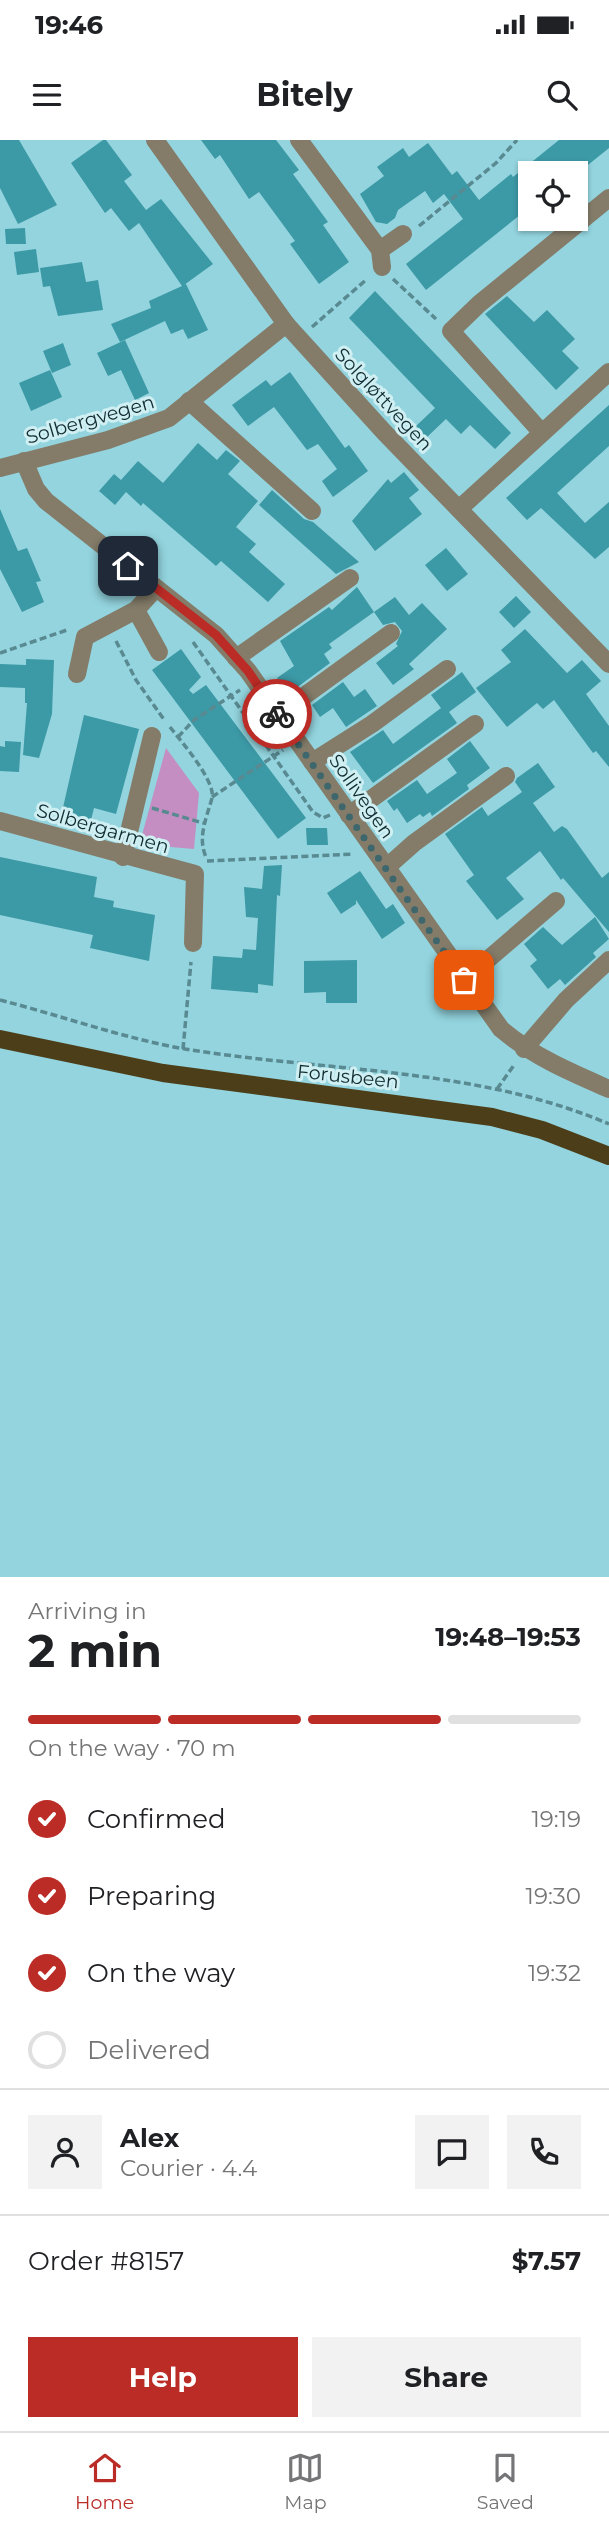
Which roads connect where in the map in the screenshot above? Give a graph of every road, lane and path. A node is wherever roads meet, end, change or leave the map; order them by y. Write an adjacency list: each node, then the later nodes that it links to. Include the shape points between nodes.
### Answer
1 (155, 140): 7 (street, Solgløttvegen)
2 (299, 140): 6 (street)
3 (517, 140): 5 (path, via 496,163)
4 (609, 198): 8 (street)
5 (403, 234): 6 (street)
6 (381, 258): 8 (path, via 426,312); 9 (path)
7 (286, 324): 9 (street, Solgløttvegen); 11 (street, Solbergvegen)
8 (451, 331): 12 (street)
9 (299, 338): 15 (street, Solgløttvegen)
10 (609, 372): 12 (street)
11 (189, 401): 13 (street, Solbergvegen, via 153,426); 16 (street)
12 (542, 433): 15 (street)
13 (24, 461): 14 (street, Solbergvegen); 18 (street, Sollivegen, via 46,501)
14 (0, 468)
15 (459, 509): 22 (street, Solgløttvegen)
16 (312, 511)
17 (349, 578): 24 (street)
18 (156, 588): 19 (street); 24 (street, Sollivegen, via 216,635)
19 (136, 610): 23 (street); 26 (street, via 85,637)
20 (391, 633): 29 (street)
21 (185, 634): 28 (path)
22 (605, 650)
23 (159, 652)
24 (236, 658): 27 (street, Sollivegen)
25 (447, 669): 35 (street)
26 (77, 674)
27 (255, 680): 28 (path); 29 (street, Sollivegen)
28 (232, 695): 32 (path, via 194,720); 34 (path)
29 (278, 715): 33 (street, Sollivegen)
30 (475, 724): 39 (street)
31 (152, 736): 38 (street)
32 (178, 737)
33 (297, 741): 34 (path); 35 (street, Sollivegen)
34 (275, 756): 37 (path); 39 (path, via 317,816)
35 (312, 762): 39 (street, Sollivegen)
36 (506, 776): 43 (street, via 414,843)
37 (212, 797)
38 (135, 805): 41 (path); 42 (street)
39 (346, 811): 43 (street, Sollivegen)
40 (0, 821): 42 (street, Solbergarmen)
41 (203, 823)
42 (123, 857): 44 (street, Solbergarmen)
43 (382, 860): 44 (path, via 207,861); 48 (street, Sollivegen)
44 (195, 874): 46 (street)
45 (556, 901): 48 (street)
46 (193, 943): 52 (path)
47 (609, 960): 53 (street)
48 (464, 980): 53 (street, Sollivegen, via 501,1029)
49 (0, 1000): 52 (path)
50 (0, 1025): 54 (main road, Forusbeen)
51 (0, 1039): 54 (main road, Forusbeen)
52 (183, 1049): 55 (path)
53 (524, 1049): 55 (path); 56 (street, Sollivegen)
54 (79, 1054): 58 (main road, Forusbeen, via 199,1079 492,1117)
55 (497, 1089): 57 (path)
56 (609, 1089)
57 (609, 1124)
58 (609, 1156)

